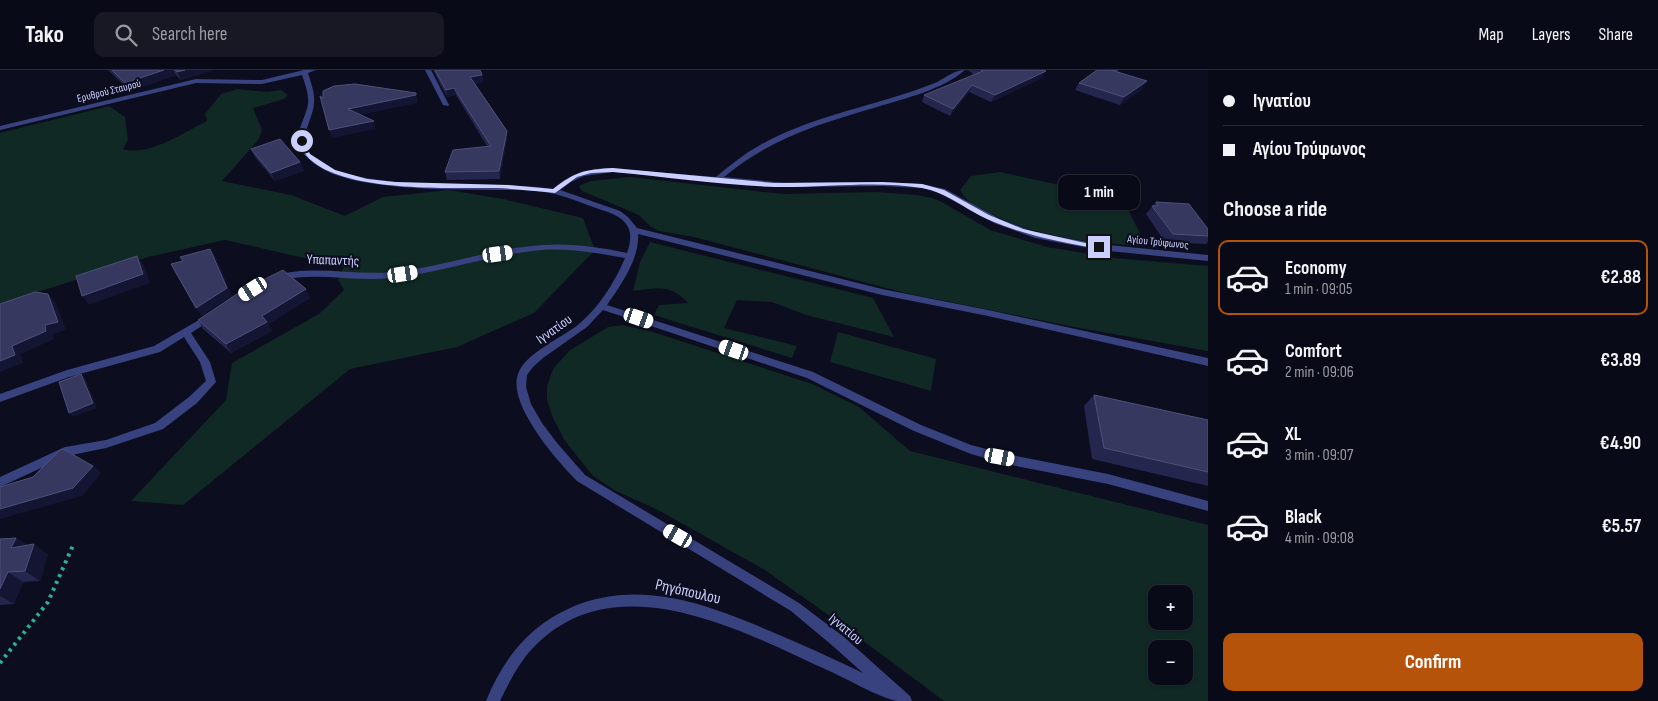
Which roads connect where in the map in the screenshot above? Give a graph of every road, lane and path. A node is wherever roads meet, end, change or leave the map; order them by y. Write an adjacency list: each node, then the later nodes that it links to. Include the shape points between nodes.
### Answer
1 (428, 70): 8 (street)
2 (962, 70): 10 (street, via 919,91 780,136)
3 (1100, 70): 4 (street)
4 (1116, 70)
5 (309, 71): 7 (street, Ερυθρού Σταυρού, via 269,81); 11 (street, via 311,106 302,146 314,161 333,172 395,184 502,186)
6 (224, 72): 7 (street)
7 (229, 80): 9 (street, Ερυθρού Σταυρού, via 196,81)
8 (446, 105)
9 (0, 128)
10 (718, 179): 11 (street, Αγίου Τρύφωνος, via 596,170 574,176); 14 (street, Αγίου Τρύφωνος, via 786,185 922,186 942,191 997,221 1035,235 1099,247)
11 (555, 191): 12 (street, via 616,213 626,219)
12 (633, 230): 13 (street, Ιγνατίου); 19 (street, via 882,292)
13 (630, 256): 15 (street, Υπαπαντής, via 564,247 498,254 392,275 312,272 286,274); 16 (street, Ιγνατίου)
14 (1208, 258)
15 (265, 282)
16 (601, 306): 22 (street, via 810,375 955,444); 25 (street, Ιγνατίου, via 579,329 536,358 521,380 521,395 526,408 560,458 581,478 795,607)
17 (221, 309): 18 (street)
18 (186, 333): 20 (street, via 157,349 67,374); 21 (street, via 203,356 211,382 193,400 159,426 106,444 65,452)
19 (1208, 362)
20 (0, 398)
21 (0, 482)
22 (1208, 506)
23 (74, 543): 24 (path, via 48,602)
24 (0, 663)
25 (904, 700): 26 (street, Ρηγόπουλου, via 723,618 664,601 643,600 586,608 568,614 542,631 519,655)
26 (492, 701)

